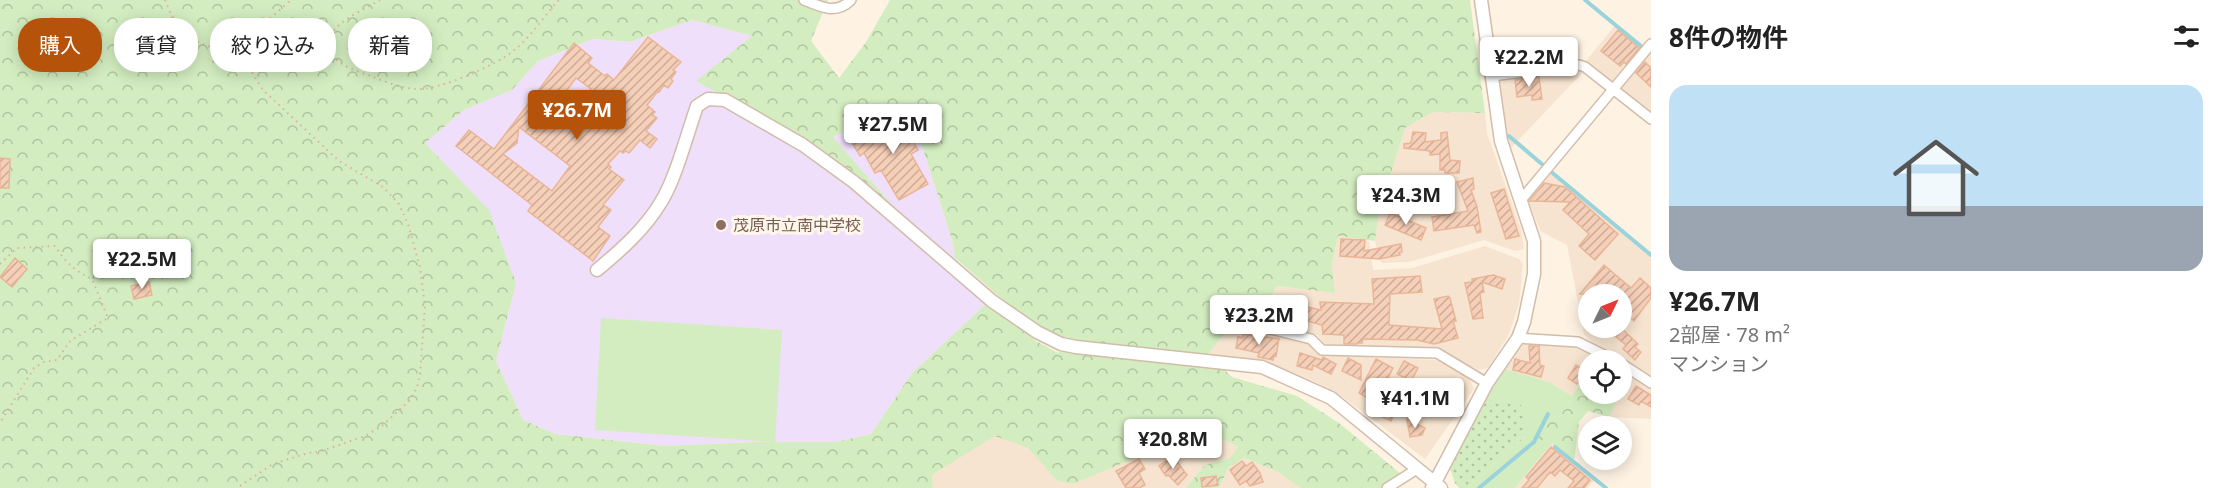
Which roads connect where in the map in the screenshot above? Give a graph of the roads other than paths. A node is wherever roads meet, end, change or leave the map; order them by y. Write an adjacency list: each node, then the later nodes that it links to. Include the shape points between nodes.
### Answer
1 (804, 0): 2 (street, via 828,10 844,7)
2 (851, 0)
3 (1480, 0): 5 (street)
4 (1651, 44): 6 (street)
5 (1492, 76): 6 (street, via 1579,65); 8 (street, via 1501,141)
6 (1614, 88): 7 (street); 8 (street)
7 (1651, 119)
8 (1521, 200): 11 (street, via 1534,241 1534,274)
9 (597, 270): 16 (street, via 621,250 662,201 697,106 708,99 725,100 803,145 854,182 992,301 1037,332 1076,347 1262,367 1330,398)
10 (1242, 322): 14 (street, via 1311,339 1322,350 1437,353)
11 (1518, 338): 12 (street, via 1578,342); 14 (street)
12 (1594, 350)
13 (1632, 371): 15 (street)
14 (1487, 383): 17 (street)
15 (1651, 383)
16 (1418, 469): 17 (street); 18 (street)
17 (1436, 486)
18 (1388, 488)

